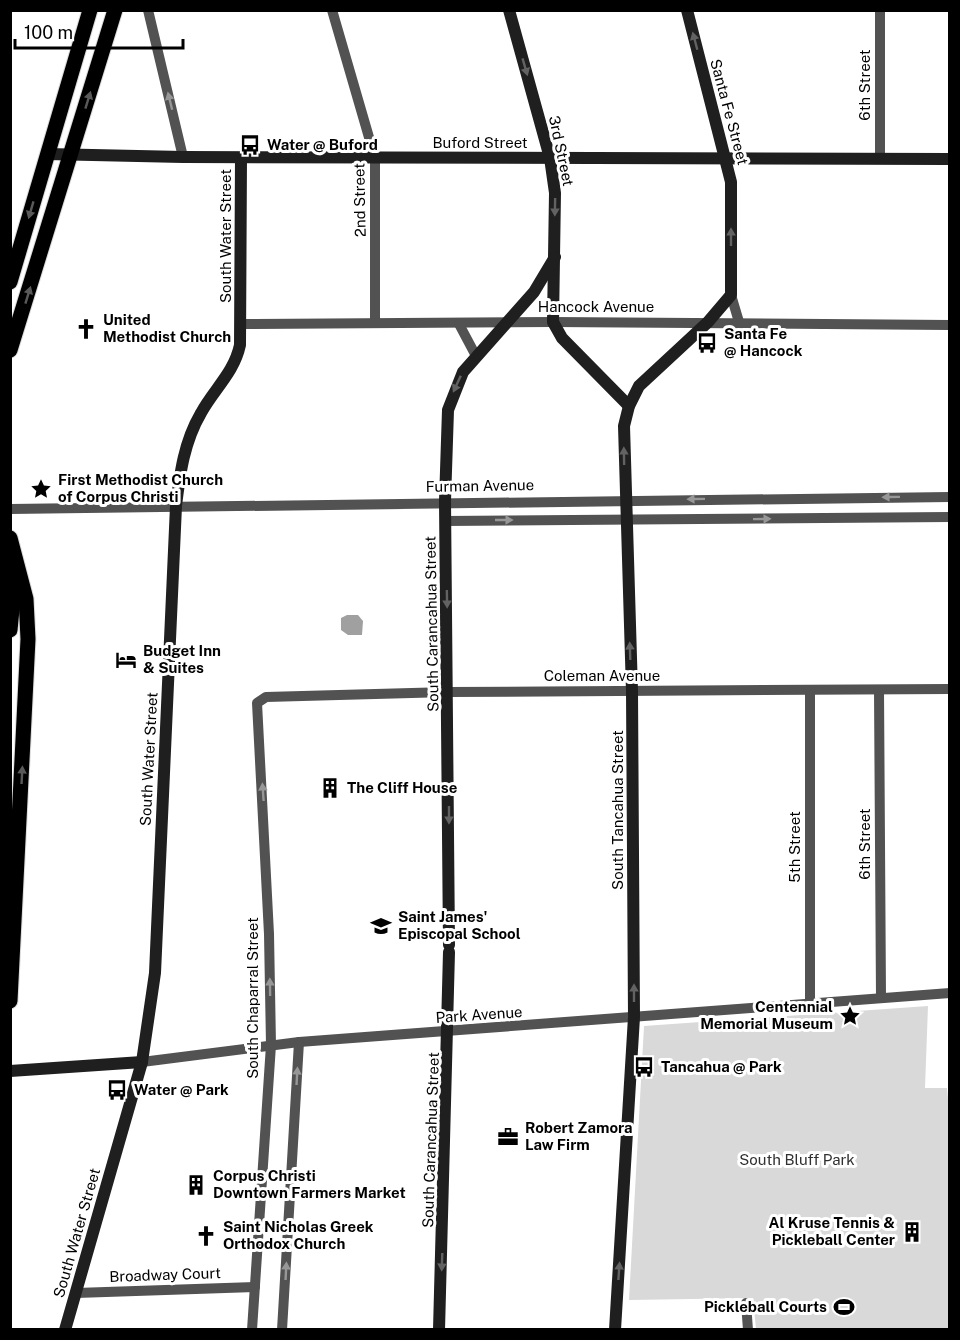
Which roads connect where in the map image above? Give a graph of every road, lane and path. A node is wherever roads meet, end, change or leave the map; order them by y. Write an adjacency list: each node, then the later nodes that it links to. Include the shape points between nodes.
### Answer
1 (90, 10): 8 (main road)
2 (115, 10): 9 (main road, one-way to 2)
3 (148, 10): 10 (street, one-way to 3)
4 (332, 10): 12 (street, 2nd Street)
5 (509, 10): 13 (main road, 3rd Street, one-way to 13)
6 (687, 10): 14 (main road, Santa Fe Street, one-way to 6)
7 (880, 10): 15 (street, 6th Street)
8 (47, 154): 9 (main road, Buford Street); 18 (main road, one-way to 18)
9 (70, 156): 10 (main road, Buford Street); 28 (main road, one-way to 9)
10 (183, 158): 11 (main road, Buford Street)
11 (241, 158): 12 (main road, Buford Street); 25 (main road, South Water Street)
12 (375, 158): 13 (main road, Buford Street); 20 (street, 2nd Street)
13 (550, 158): 14 (main road, Buford Street); 17 (main road, 3rd Street, one-way to 17, via 555,193)
14 (727, 159): 15 (main road, Buford Street); 19 (main road, Santa Fe Street, one-way to 14, via 731,182)
15 (880, 159): 16 (main road, Buford Street)
16 (950, 159)
17 (555, 257): 21 (main road, via 534,292); 22 (main road, 3rd Street)
18 (10, 282)
19 (732, 295): 23 (main road); 24 (street)
20 (375, 322): 25 (street, Hancock Avenue); 26 (street, Hancock Avenue)
21 (506, 322): 22 (street, Hancock Avenue); 26 (street, Hancock Avenue); 29 (main road, South Carancahua Street)
22 (553, 322): 23 (street, Hancock Avenue); 30 (main road, via 562,338)
23 (708, 322): 24 (street, Hancock Avenue); 30 (main road, South Tancahua Street, via 639,386)
24 (739, 322): 27 (street, Hancock Avenue)
25 (242, 324): 35 (main road, South Water Street, via 235,363 189,434)
26 (459, 324): 29 (street)
27 (950, 325)
28 (10, 350)
29 (476, 356): 34 (main road, South Carancahua Street, one-way to 34, via 463,372 448,410)
30 (629, 406): 33 (main road, South Tancahua Street, one-way to 30, via 624,426)
31 (950, 497): 32 (street, Furman Avenue, one-way to 32)
32 (838, 498): 33 (street, Furman Avenue, one-way to 33); 38 (street)
33 (625, 500): 34 (street, Furman Avenue); 39 (main road, South Tancahua Street)
34 (445, 501): 35 (street, Furman Avenue); 40 (main road, South Carancahua Street)
35 (176, 506): 36 (street, Furman Avenue); 58 (main road, South Water Street, via 154,973)
36 (10, 509)
37 (950, 517): 38 (street)
38 (837, 518): 39 (street, one-way to 38)
39 (626, 520): 40 (street, one-way to 39); 46 (main road, South Tancahua Street, one-way to 39)
40 (445, 521): 48 (main road, South Carancahua Street, one-way to 48)
41 (10, 538): 52 (main road, one-way to 41, via 28,639 26,599)
42 (10, 579): 43 (main road)
43 (10, 630)
44 (950, 689): 45 (street, Coleman Avenue)
45 (879, 690): 47 (street, Coleman Avenue); 51 (street, 6th Street)
46 (632, 691): 47 (street, Coleman Avenue); 48 (street, Coleman Avenue); 54 (main road, South Tancahua Street, one-way to 46)
47 (810, 691): 53 (street, 5th Street)
48 (448, 692): 49 (street, Coleman Avenue, via 266,697); 55 (main road, South Carancahua Street, one-way to 55)
49 (257, 703): 57 (street, South Chaparral Street, one-way to 49, via 267,868)
50 (950, 993): 51 (street, Park Avenue)
51 (881, 998): 53 (street, Park Avenue)
52 (10, 1001)
53 (810, 1003): 54 (street, Park Avenue)
54 (634, 1017): 55 (street, Park Avenue); 67 (main road, South Tancahua Street, one-way to 54)
55 (449, 1033): 56 (street, Park Avenue); 66 (main road, South Carancahua Street, one-way to 66)
56 (299, 1042): 57 (street, Park Avenue); 65 (street, one-way to 56)
57 (271, 1045): 58 (street, Park Avenue); 60 (street, South Chaparral Street)
58 (142, 1062): 59 (main road, Park Avenue); 61 (main road, South Water Street)
59 (10, 1071)
60 (255, 1287): 61 (street, Broadway Court); 64 (street, South Chaparral Street)
61 (76, 1293): 63 (main road, South Water Street)
62 (746, 1303): 68 (street)
63 (65, 1329)
64 (252, 1329)
65 (282, 1329)
66 (440, 1329)
67 (615, 1329)
68 (748, 1329)

